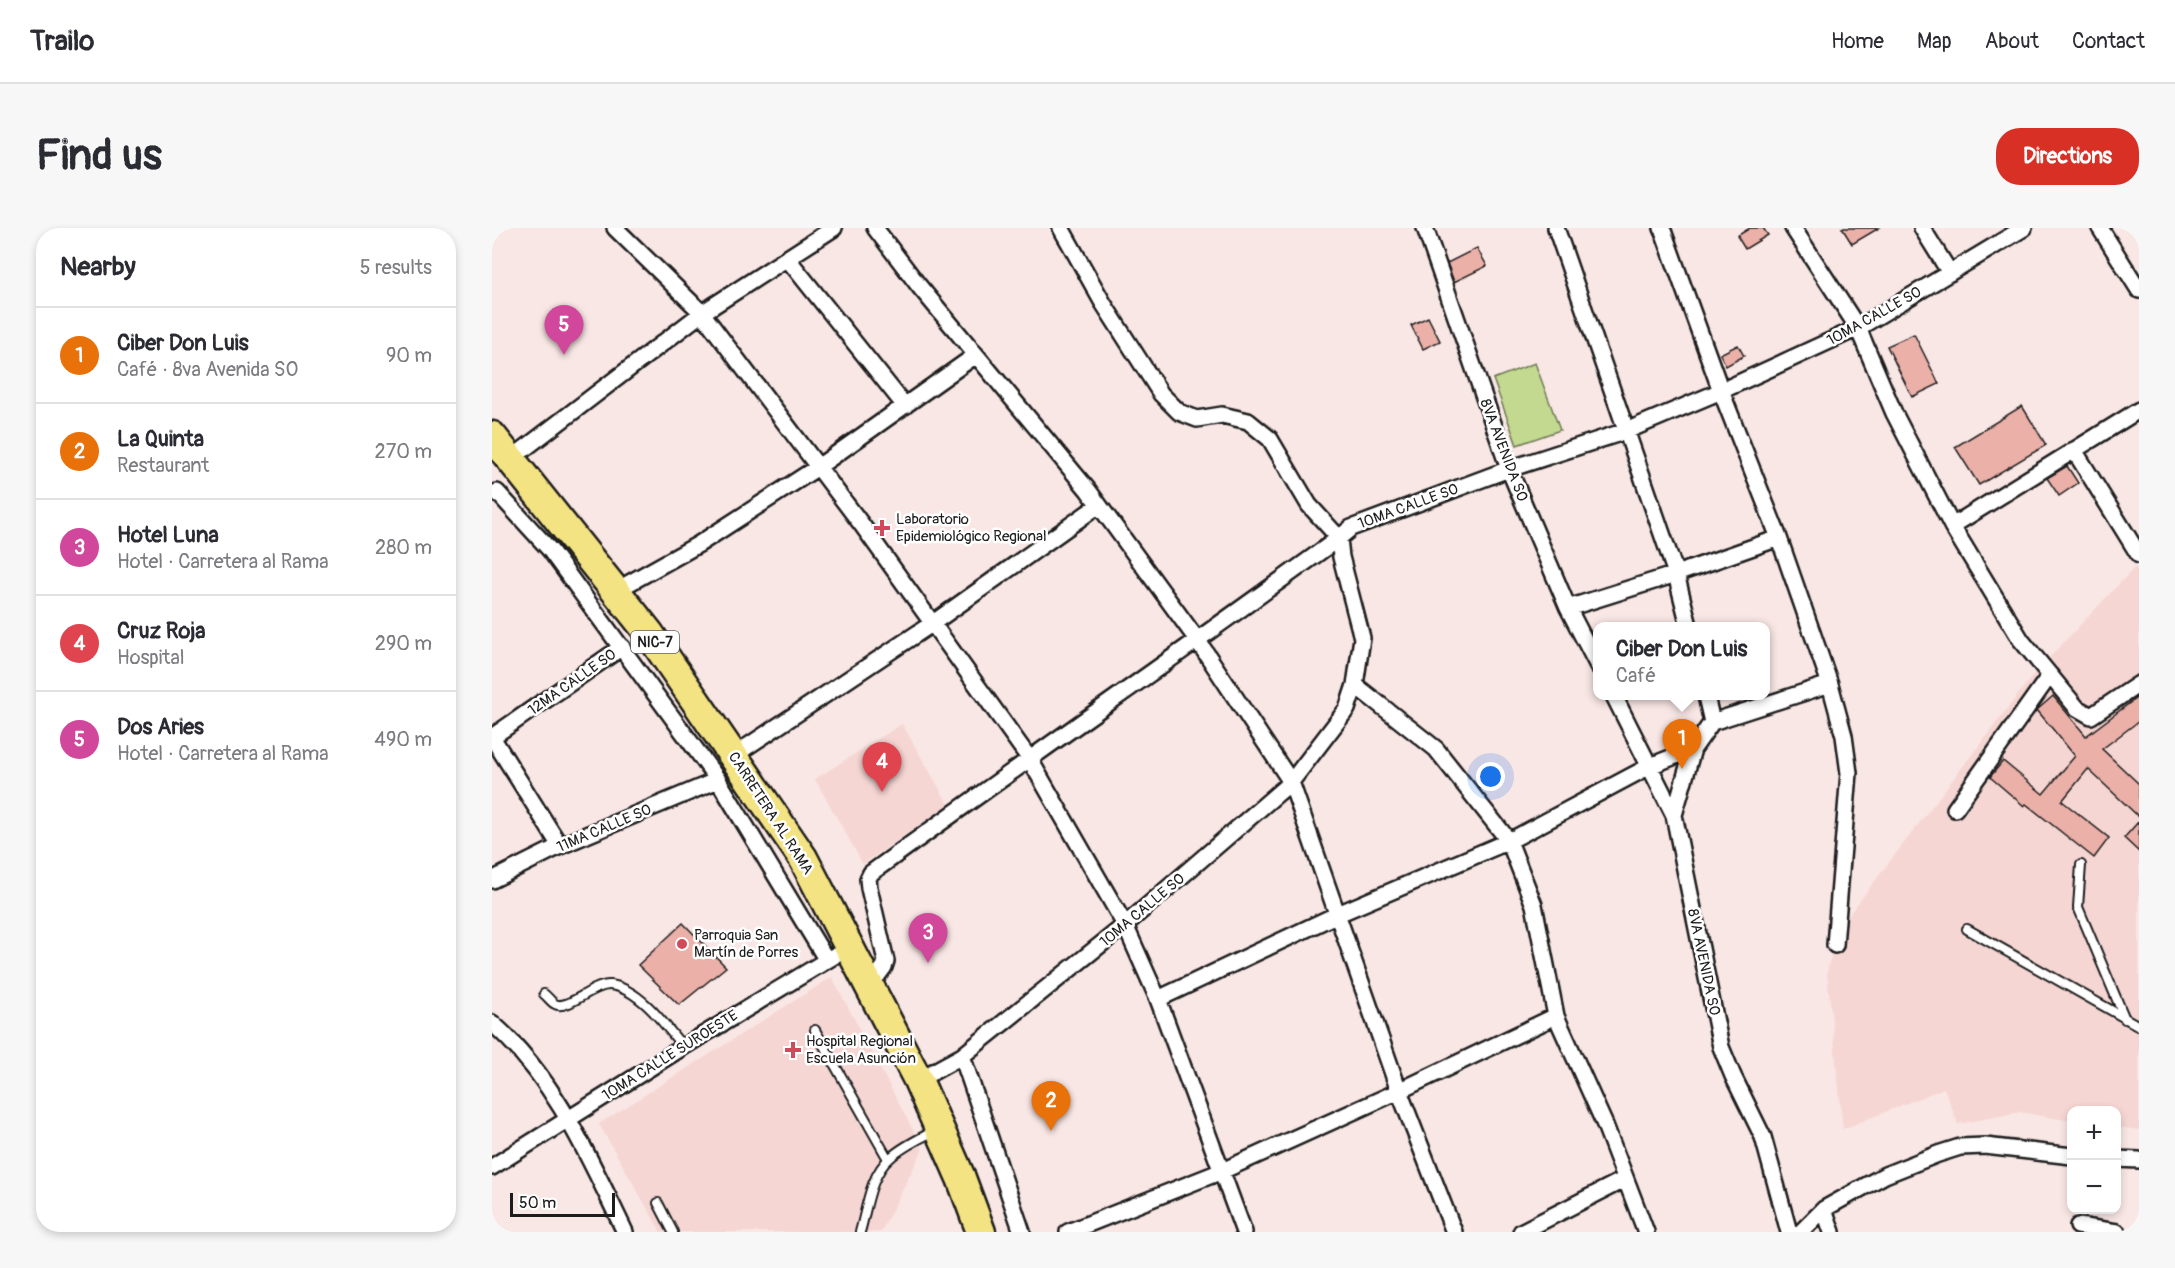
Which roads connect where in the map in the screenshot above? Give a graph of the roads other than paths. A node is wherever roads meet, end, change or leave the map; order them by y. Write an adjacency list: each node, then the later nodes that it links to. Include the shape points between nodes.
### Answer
1 (615, 228): 15 (street)
2 (834, 228): 12 (street)
3 (875, 228): 17 (street)
4 (1062, 228): 29 (street, via 1103,303 1161,394 1179,412 1197,419 1222,415 1248,421 1270,439 1309,505)
5 (1425, 228): 25 (street, 8VA AVENIDA SO)
6 (1556, 228): 21 (street)
7 (1662, 228): 18 (street)
8 (1793, 228): 16 (street)
9 (1922, 228): 13 (street)
10 (2024, 228): 13 (street, 10MA CALLE SO)
11 (2100, 228): 14 (street)
12 (787, 258): 15 (street); 19 (street)
13 (1950, 273): 16 (street, 10MA CALLE SO)
14 (2139, 290)
15 (702, 313): 24 (street); 26 (street)
16 (1858, 328): 18 (street, 10MA CALLE SO); 28 (street, via 1894,413)
17 (976, 355): 19 (street); 27 (street)
18 (1721, 391): 21 (street, 10MA CALLE SO); 30 (street)
19 (905, 406): 24 (street)
20 (2139, 410): 23 (street)
21 (1626, 431): 25 (street, 10MA CALLE SO); 32 (street)
22 (492, 436): 26 (highway, CARRETERA AL RAMA / NIC-7)
23 (2074, 450): 28 (street); 31 (street)
24 (818, 467): 33 (street, via 699,544); 36 (street)
25 (1509, 469): 29 (street, 10MA CALLE SO, via 1351,528); 34 (street, 8VA AVENIDA SO)
26 (508, 482): 33 (highway, CARRETERA AL RAMA / NIC-7); 38 (street, via 550,550)
27 (1098, 505): 36 (street); 37 (street)
28 (1952, 526): 40 (street, via 2021,640)
29 (1340, 538): 37 (street); 43 (street, 10MA CALLE SO, via 1341,557 1362,638)
30 (1779, 538): 32 (street); 41 (street)
31 (2139, 555)
32 (1676, 574): 34 (street); 35 (street)
33 (615, 591): 49 (highway, CARRETERA AL RAMA / NIC-7, via 649,633)
34 (1568, 608): 39 (street, 8VA AVENIDA SO)
35 (1688, 622)
36 (933, 623): 49 (street); 50 (street)
37 (1198, 641): 50 (street); 53 (street)
38 (621, 647): 47 (street, 12MA CALLE SO); 52 (street)
39 (1593, 656)
40 (2050, 675): 42 (street, via 2077,708 2091,716); 54 (street)
41 (1830, 684): 46 (street); 63 (street, via 1849,773)
42 (2139, 684)
43 (1355, 685): 53 (street, 10MA CALLE SO, via 1347,709); 56 (street, via 1436,749)
44 (1616, 700): 51 (street, 8VA AVENIDA SO)
45 (1707, 700): 46 (street)
46 (1712, 722): 48 (street)
47 (492, 737): 57 (street)
48 (1693, 749): 51 (street); 55 (street)
49 (733, 756): 64 (highway, CARRETERA AL RAMA / NIC-7, via 803,858)
50 (1029, 758): 61 (street); 65 (street, via 871,873 869,888 886,961)
51 (1650, 765): 55 (street, 8VA AVENIDA SO); 56 (street)
52 (718, 780): 57 (street, 11MA CALLE SO); 64 (street)
53 (1291, 782): 60 (street); 61 (street, 10MA CALLE SO)
54 (1955, 809)
55 (1674, 815): 99 (street, 8VA AVENIDA SO, via 1721,1047 1763,1137)
56 (1509, 841): 60 (street); 68 (street, via 1534,905)
57 (560, 846): 59 (street, 11MA CALLE SO)
58 (2081, 865): 69 (lane, via 2078,907)
59 (492, 880)
60 (1338, 914): 67 (street); 76 (street)
61 (1125, 925): 67 (street); 74 (street, 10MA CALLE SO)
62 (1967, 929): 69 (lane)
63 (1835, 945)
64 (839, 954): 65 (highway, CARRETERA AL RAMA / NIC-7); 73 (street, 10MA CALLE SUROESTE)
65 (869, 987): 75 (highway, CARRETERA AL RAMA / NIC-7)
66 (544, 994): 73 (lane, via 554,1003 564,1005 610,985 640,1000)
67 (1158, 999): 84 (street)
68 (1556, 1016): 76 (street); 85 (street)
69 (2125, 1019): 71 (lane)
70 (492, 1023): 77 (street, via 510,1039)
71 (2139, 1026)
72 (815, 1030): 80 (lane)
73 (683, 1047): 77 (street, 10MA CALLE SUROESTE)
74 (962, 1056): 75 (street, 10MA CALLE SO); 93 (street)
75 (918, 1080): 78 (highway, CARRETERA AL RAMA / NIC-7)
76 (1399, 1091): 84 (street); 96 (street)
77 (570, 1119): 83 (street, 10MA CALLE SUROESTE); 89 (street)
78 (939, 1128): 80 (lane); 92 (highway, CARRETERA AL RAMA / NIC-7)
79 (2067, 1155): 87 (street, via 1960,1147 1885,1175)
80 (888, 1159): 91 (lane, via 876,1176)
81 (2121, 1159): 82 (street)
82 (2139, 1160)
83 (492, 1167)
84 (1222, 1171): 94 (street); 95 (street)
85 (1625, 1179): 97 (street); 98 (street)
86 (658, 1203): 90 (lane)
87 (1824, 1209): 100 (street); 101 (street)
88 (2078, 1226): 102 (street)
89 (625, 1232)
90 (674, 1232)
91 (860, 1232)
92 (981, 1232)
93 (1022, 1232)
94 (1068, 1232)
95 (1244, 1232)
96 (1455, 1232)
97 (1521, 1232)
98 (1646, 1232)
99 (1789, 1232)
100 (1801, 1232)
101 (1832, 1232)
102 (2117, 1232)

